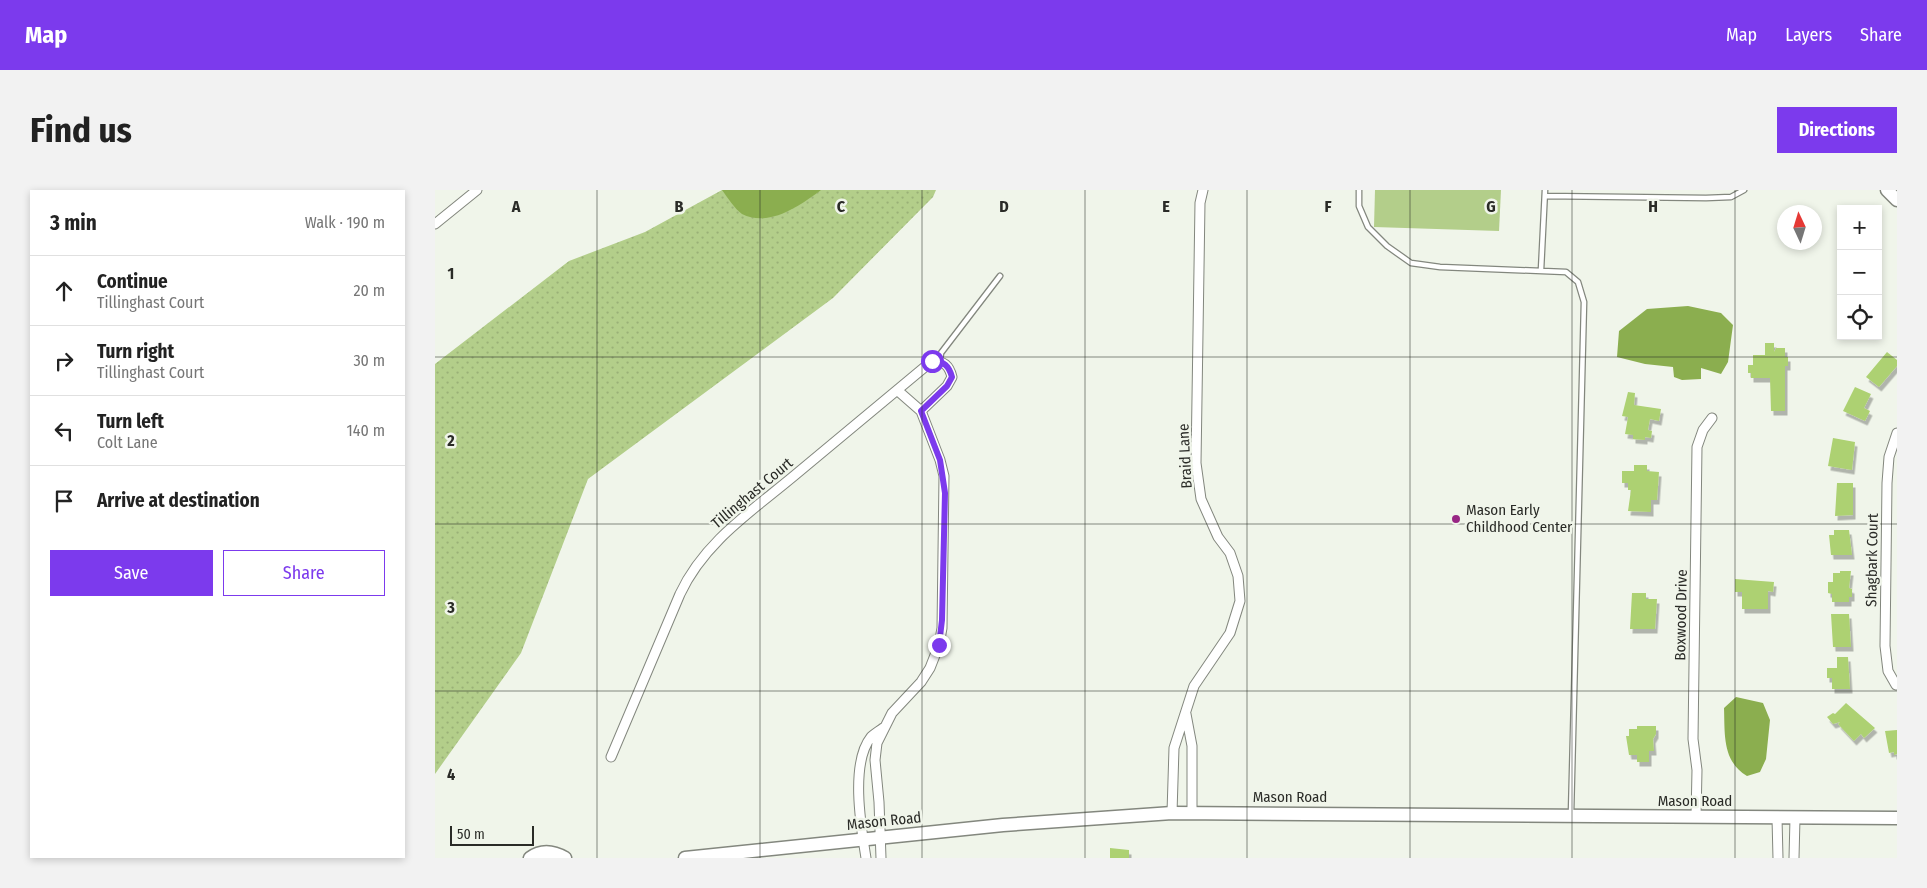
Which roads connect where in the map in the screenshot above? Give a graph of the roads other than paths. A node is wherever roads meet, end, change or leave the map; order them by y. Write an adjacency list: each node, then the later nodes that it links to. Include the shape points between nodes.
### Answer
1 (477, 190): 12 (street)
2 (1197, 190): 11 (street, Braid Lane)
3 (1203, 190): 11 (street, Braid Lane)
4 (1359, 190): 13 (lane, via 1359,206 1368,227 1387,246 1411,262 1440,267)
5 (1687, 190): 9 (lane)
6 (1744, 190): 9 (lane, via 1731,197)
7 (1887, 190): 10 (main road)
8 (1545, 193): 9 (lane); 13 (lane)
9 (1687, 198)
10 (1897, 200)
11 (1200, 203): 21 (street, Braid Lane, via 1196,462 1201,499 1218,537 1230,552 1238,576 1240,601 1230,633 1194,686)
12 (435, 224)
13 (1541, 270): 26 (lane, via 1566,272 1578,282 1584,302)
14 (1000, 276): 15 (lane, via 941,353)
15 (940, 361): 16 (street, Tillinghast Court, via 932,361); 17 (street, via 949,367 952,377)
16 (897, 390): 17 (street); 23 (street, Tillinghast Court, via 725,533 701,557 680,594)
17 (921, 411): 22 (street, via 944,476 942,628 930,668)
18 (1712, 418): 27 (street, Boxwood Drive, via 1697,447 1693,739 1697,770)
19 (1897, 433): 20 (street, Shagbark Court, via 1889,457 1887,483 1885,636 1888,671)
20 (1896, 685)
21 (1186, 714): 24 (street, Braid Lane, via 1174,748); 25 (street, Braid Lane, via 1192,746)
22 (883, 728): 31 (street, via 875,760); 32 (street, via 871,737 862,755 859,777)
23 (611, 757)
24 (1172, 813): 25 (main road, Mason Road); 31 (main road, Mason Road)
25 (1193, 814): 26 (main road, Mason Road)
26 (1571, 816): 27 (main road, Mason Road)
27 (1696, 817): 28 (main road, Mason Road)
28 (1777, 818): 29 (main road, Mason Road); 38 (street)
29 (1795, 818): 30 (main road, Mason Road); 39 (street)
30 (1897, 818)
31 (881, 837): 32 (main road, Mason Road); 37 (street)
32 (863, 839): 35 (main road, Mason Road); 36 (street)
33 (530, 858): 34 (main road, via 551,852)
34 (565, 858)
35 (685, 858)
36 (867, 858)
37 (881, 858)
38 (1778, 858)
39 (1794, 858)

